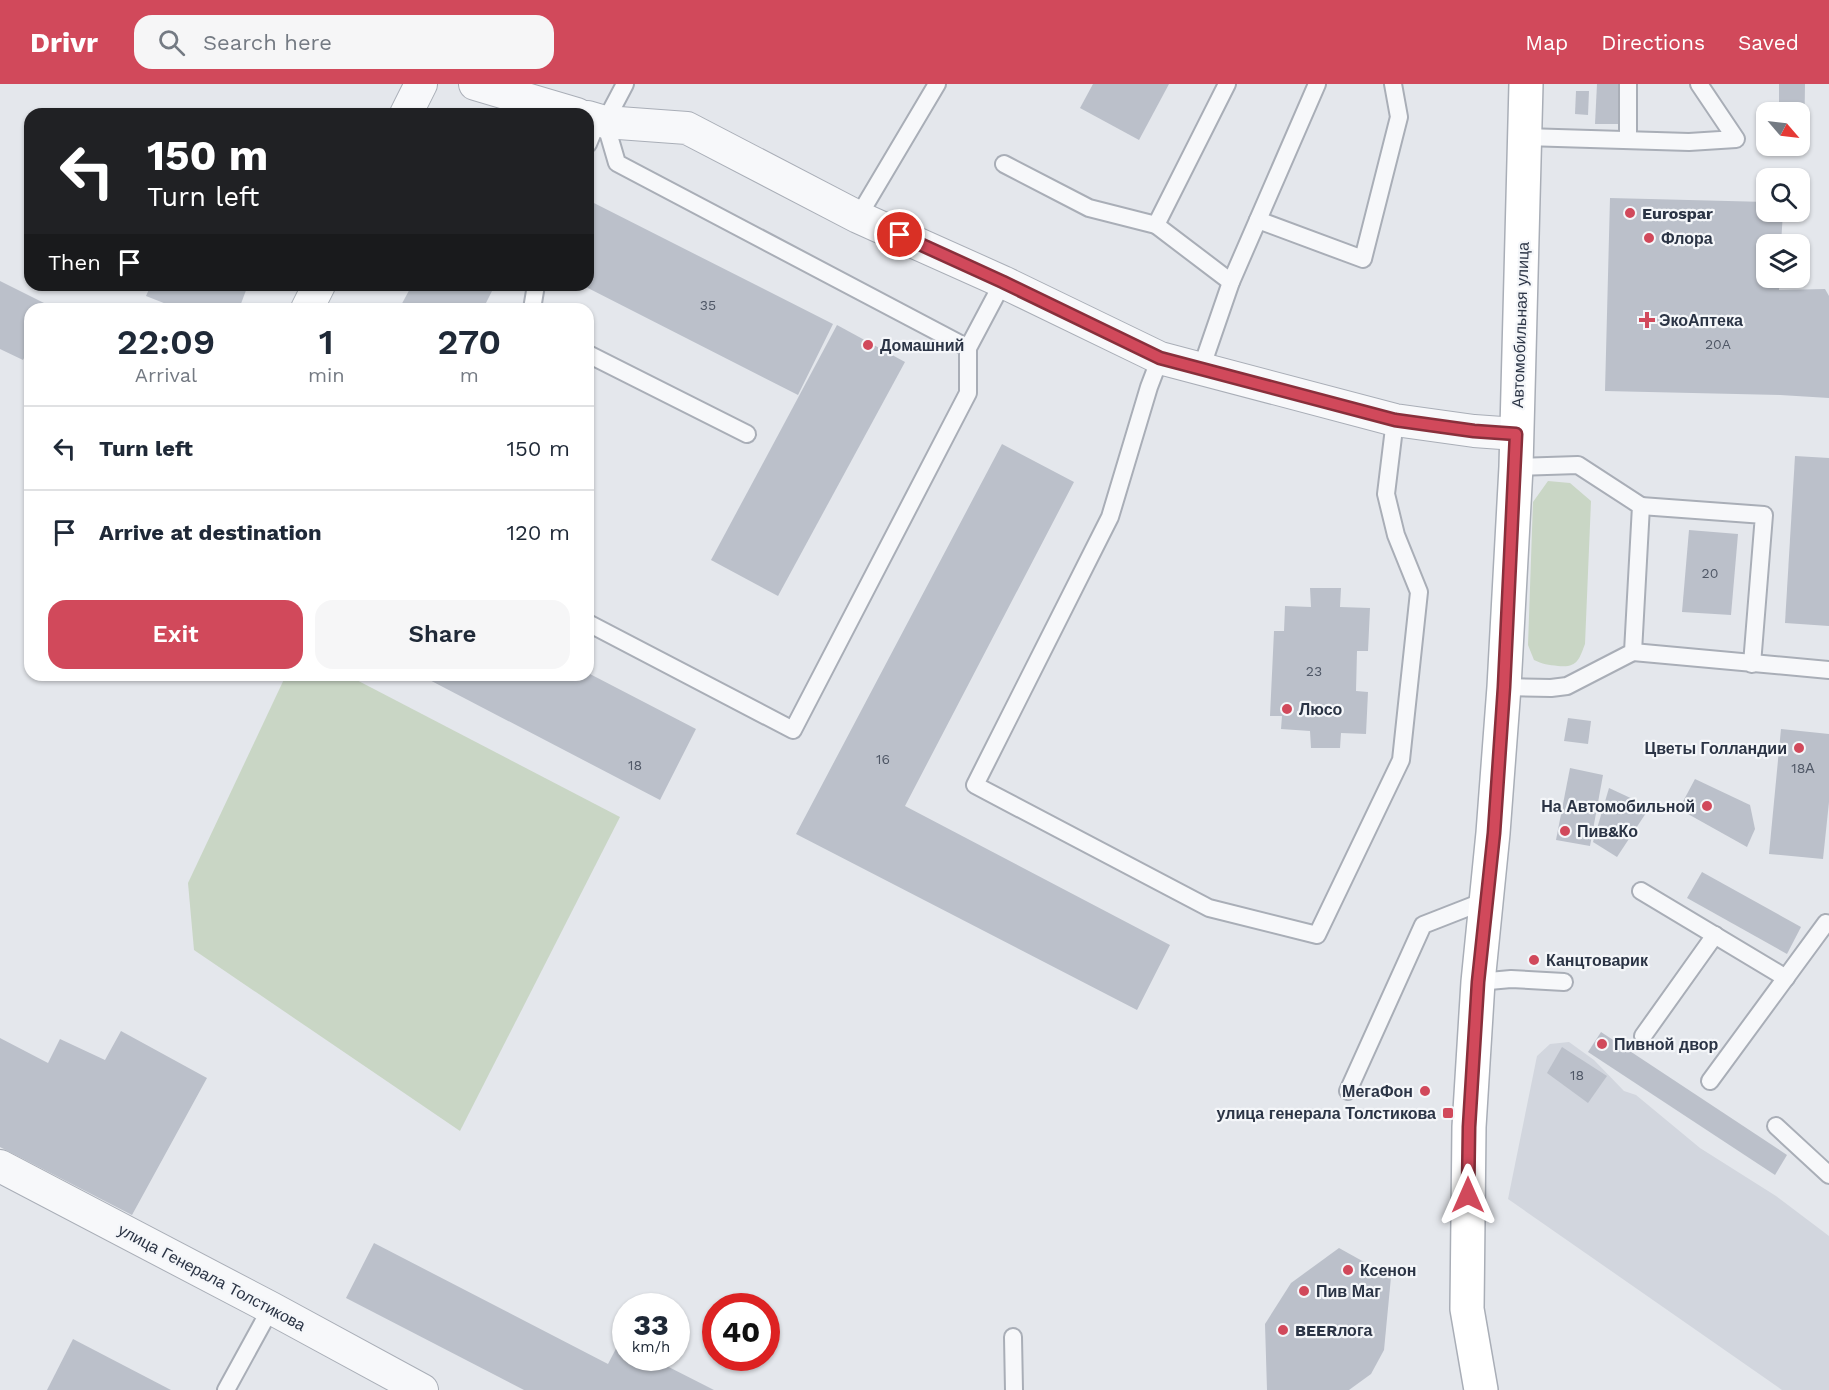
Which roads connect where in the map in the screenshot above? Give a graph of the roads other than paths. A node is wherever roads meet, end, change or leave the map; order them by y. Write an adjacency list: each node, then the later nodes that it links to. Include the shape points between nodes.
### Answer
1 (421, 84): 11 (street)
2 (475, 84): 12 (street)
3 (625, 84): 13 (lane)
4 (937, 84): 19 (lane)
5 (1227, 84): 21 (lane)
6 (1317, 84): 20 (lane)
7 (1393, 84): 20 (lane, via 1399,117 1363,259)
8 (1526, 84): 16 (street, Автомобильная улица)
9 (1628, 84): 17 (lane)
10 (1699, 84): 17 (lane, via 1736,139)
11 (409, 108)
12 (545, 108)
13 (594, 120)
14 (594, 124): 19 (street, via 687,128)
15 (594, 128): 24 (lane, via 617,163)
16 (1525, 136): 17 (lane); 30 (street, Автомобильная улица)
17 (1628, 139)
18 (1004, 164): 21 (lane, via 1089,208)
19 (858, 216): 22 (street)
20 (1258, 220): 23 (lane)
21 (1156, 225): 23 (lane)
22 (1003, 282): 24 (lane); 26 (street)
23 (1231, 282): 27 (lane)
24 (968, 348): 33 (lane, via 968,393 793,730)
25 (594, 357): 29 (lane)
26 (1160, 358): 27 (street); 28 (lane, via 1110,517 975,785 1209,908 1317,935 1401,760 1419,592 1396,535 1386,494)
27 (1202, 369): 28 (street)
28 (1395, 420): 30 (street)
29 (747, 434)
30 (1516, 434): 31 (street, Автомобильная улица)
31 (1516, 467): 32 (lane, via 1578,465); 37 (street, Автомобильная улица)
32 (1641, 506): 34 (lane); 35 (lane, via 1764,515)
33 (594, 626)
34 (1633, 652): 35 (lane); 37 (lane, via 1567,686)
35 (1752, 663): 36 (lane)
36 (1829, 670)
37 (1504, 687): 39 (street, Автомобильная улица)
38 (1641, 891): 41 (lane)
39 (1487, 900): 43 (street, Автомобильная улица); 47 (lane, via 1423,925)
40 (1826, 923): 42 (lane)
41 (1715, 935): 42 (lane); 45 (lane)
42 (1786, 978): 46 (lane)
43 (1478, 982): 44 (lane); 56 (street, Автомобильная улица, via 1469,1127 1467,1309)
44 (1564, 982)
45 (1643, 1036)
46 (1710, 1081)
47 (1348, 1091)
48 (1776, 1126): 50 (lane)
49 (0, 1166): 51 (street, улица Генерала Толстикова)
50 (1829, 1175)
51 (271, 1308): 53 (lane); 54 (street, улица Генерала Толстикова)
52 (1012, 1337): 55 (lane)
53 (226, 1390)
54 (422, 1390)
55 (1014, 1390)
56 (1481, 1390)

